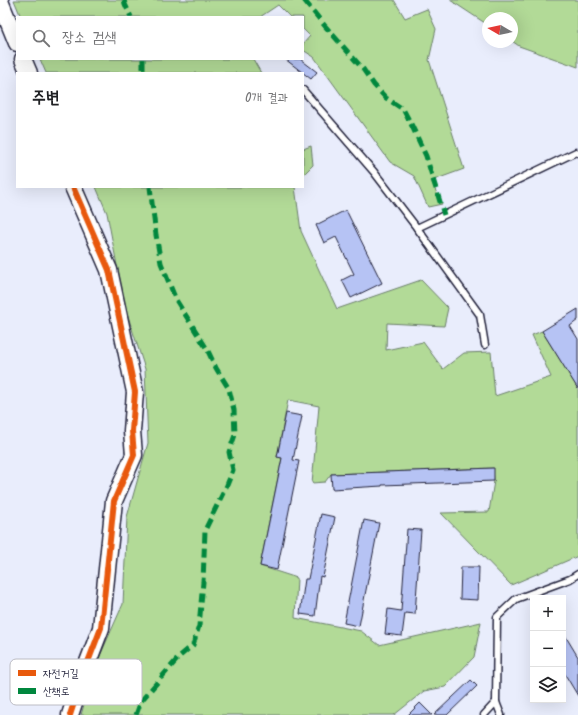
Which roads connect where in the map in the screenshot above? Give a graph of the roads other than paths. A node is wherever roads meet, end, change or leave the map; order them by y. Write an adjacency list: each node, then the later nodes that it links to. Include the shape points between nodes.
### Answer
1 (0, 1): 2 (street)
2 (16, 41)
3 (23, 60): 4 (street)
4 (29, 72)
5 (304, 91): 8 (lane, via 374,172)
6 (578, 154): 8 (lane, via 576,152)
7 (74, 188): 11 (street, via 109,270 135,392 132,431 134,455 114,501 101,628)
8 (417, 228): 9 (lane, via 480,315)
9 (485, 346)
10 (578, 574): 12 (lane, via 516,599 497,618)
11 (89, 659)
12 (496, 702): 15 (lane); 16 (lane)
13 (73, 705): 14 (street)
14 (70, 715)
15 (484, 715)
16 (501, 715)

